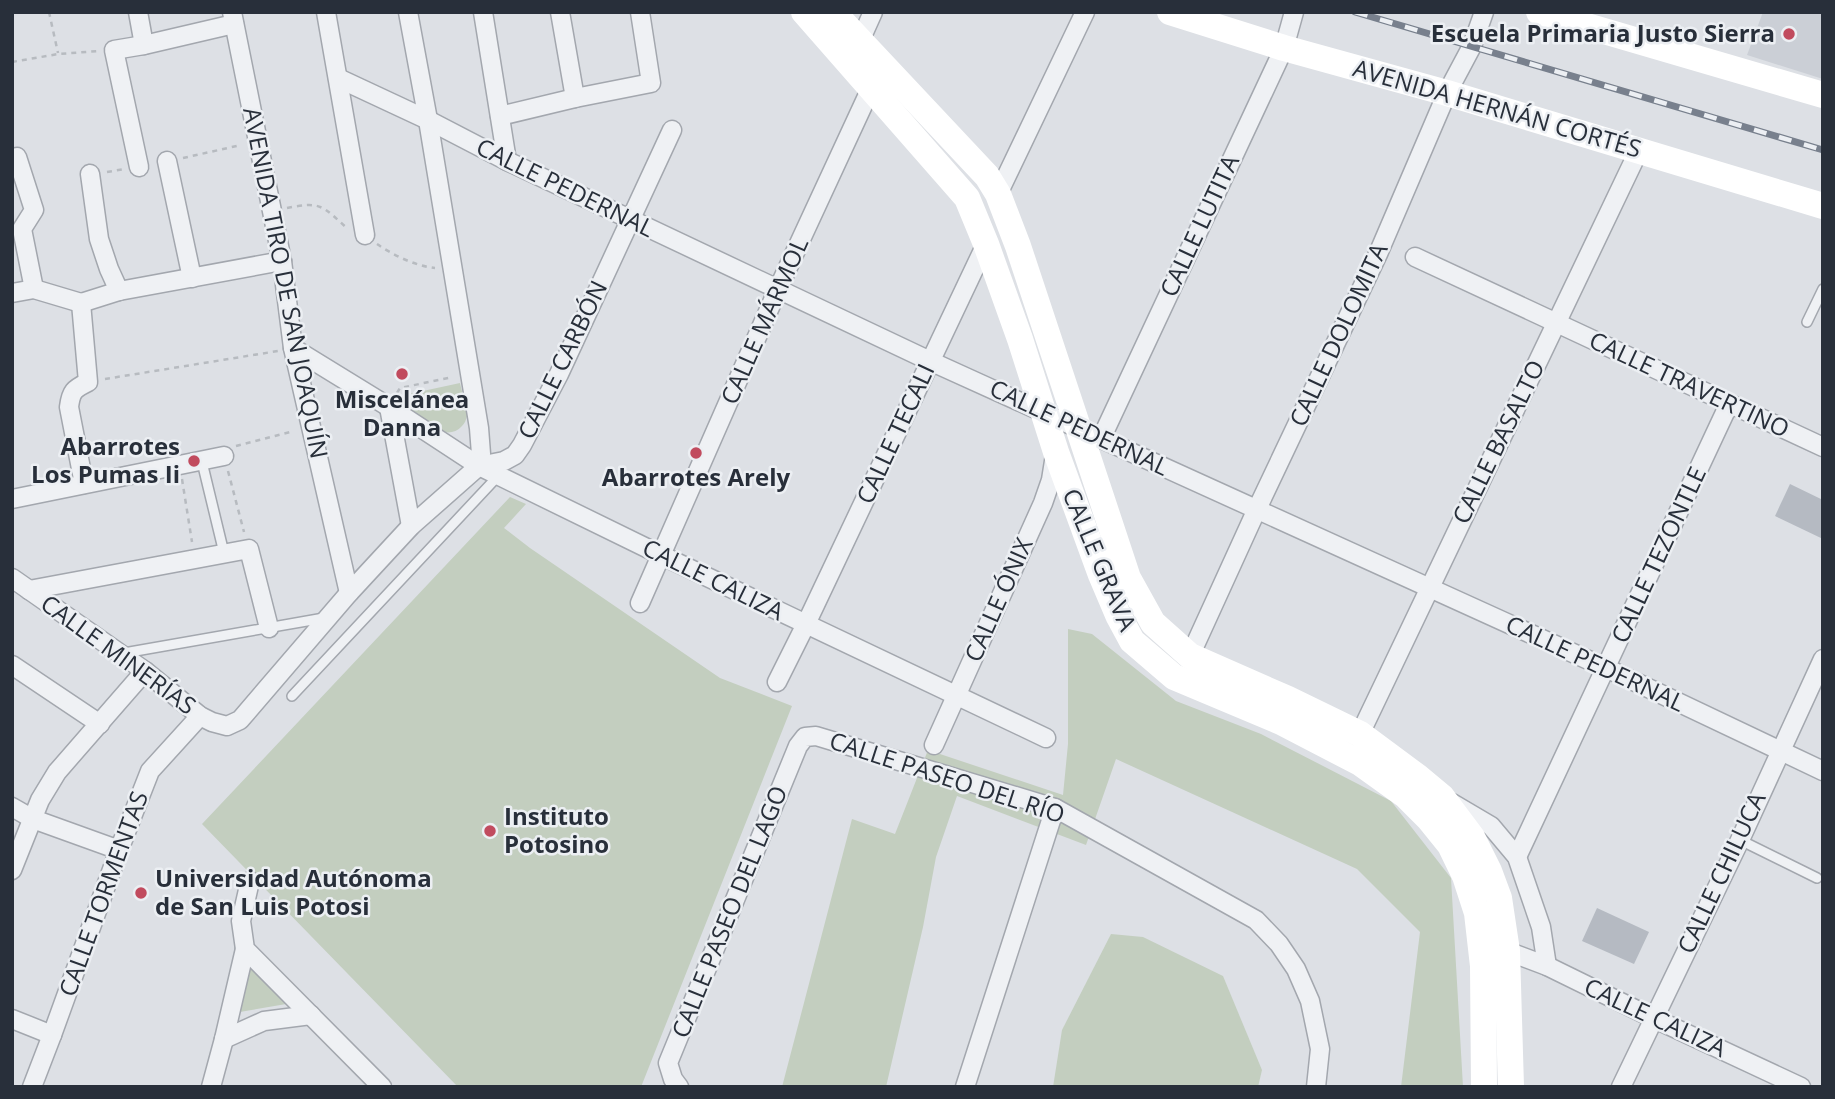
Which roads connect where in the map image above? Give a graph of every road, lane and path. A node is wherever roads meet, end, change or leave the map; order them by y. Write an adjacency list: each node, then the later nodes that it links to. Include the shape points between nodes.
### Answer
1 (49, 12): 21 (path)
2 (138, 12): 18 (street)
3 (326, 12): 23 (street)
4 (408, 12): 29 (street)
5 (483, 12): 28 (street)
6 (559, 12): 27 (street)
7 (640, 12): 27 (street, via 651,83)
8 (804, 12): 24 (main road, CALLE GRAVA)
9 (832, 12): 17 (main road, CALLE GRAVA)
10 (873, 12): 17 (street)
11 (1085, 12): 38 (street)
12 (1170, 12): 19 (main road, AVENIDA HERNÁN CORTÉS)
13 (1294, 12): 19 (street, CALLE LUTITA)
14 (1484, 12): 25 (street, CALLE DOLOMITA)
15 (1539, 12): 26 (main road)
16 (233, 18): 18 (street); 31 (street, AVENIDA TIRO DE SAN JOAQUÍN)
17 (860, 41): 38 (main road, CALLE GRAVA, via 987,176)
18 (144, 45): 20 (street)
19 (1284, 48): 25 (main road, AVENIDA HERNÁN CORTÉS); 62 (street, CALLE LUTITA)
20 (114, 50): 21 (path); 36 (street)
21 (58, 54): 22 (path)
22 (12, 62)
23 (338, 78): 29 (street, CALLE PEDERNAL); 41 (street)
24 (871, 88): 42 (main road, CALLE GRAVA, via 967,198); 47 (street, CALLE MÁRMOL)
25 (1447, 93): 32 (main road, AVENIDA HERNÁN CORTÉS); 72 (street, CALLE DOLOMITA, via 1378,254)
26 (1823, 95)
27 (575, 98): 28 (street)
28 (500, 116): 35 (street)
29 (428, 120): 35 (street, CALLE PEDERNAL); 56 (street)
30 (672, 130): 40 (street, CALLE CARBÓN)
31 (258, 141): 34 (path); 44 (street, AVENIDA TIRO DE SAN JOAQUÍN)
32 (1639, 150): 39 (main road, AVENIDA HERNÁN CORTÉS); 52 (street, CALLE BASALTO)
33 (15, 157): 46 (street, via 34,210 22,229)
34 (167, 161): 45 (street)
35 (507, 161): 40 (street, CALLE PEDERNAL)
36 (139, 167)
37 (90, 174): 49 (street, via 99,239)
38 (998, 194): 62 (main road, CALLE GRAVA)
39 (1823, 206)
40 (631, 220): 47 (street, CALLE PEDERNAL); 68 (street, CALLE CARBÓN, via 522,445 504,461)
41 (365, 235)
42 (986, 244): 55 (street, CALLE TECALI); 60 (main road, CALLE GRAVA)
43 (1415, 257): 52 (street, CALLE TRAVERTINO)
44 (282, 261): 45 (street); 54 (street, AVENIDA TIRO DE SAN JOAQUÍN)
45 (192, 278): 49 (street)
46 (34, 289): 50 (street); 51 (street)
47 (778, 289): 55 (street, CALLE PEDERNAL); 76 (street, CALLE MÁRMOL)
48 (1823, 289): 53 (lane)
49 (119, 291): 51 (street)
50 (12, 293)
51 (81, 303): 57 (street)
52 (1556, 322): 58 (street, CALLE TRAVERTINO); 79 (street, CALLE BASALTO)
53 (1807, 322)
54 (293, 348): 57 (path); 59 (street, CALLE CALIZA); 61 (street, AVENIDA TIRO DE SAN JOAQUÍN)
55 (930, 361): 60 (street, CALLE PEDERNAL); 84 (street, CALLE TECALI)
56 (470, 374): 59 (path, via 400,388); 68 (street, via 481,442)
57 (88, 382): 70 (street, via 74,389 69,407)
58 (1729, 404): 63 (street, CALLE TRAVERTINO); 90 (street, CALLE TEZONTLE)
59 (389, 407): 68 (street, CALLE CALIZA); 73 (street)
60 (1044, 412): 62 (street, CALLE PEDERNAL); 64 (main road, CALLE GRAVA)
61 (311, 427): 65 (path, via 234,447); 81 (street, AVENIDA TIRO DE SAN JOAQUÍN)
62 (1090, 433): 72 (street, CALLE PEDERNAL); 87 (main road, CALLE GRAVA, via 1128,578 1153,623)
63 (1823, 447)
64 (1056, 452): 93 (street, CALLE ÓNIX, via 1043,503); 128 (main road, CALLE GRAVA, via 1101,575 1132,641 1174,677 1281,722 1360,763 1406,796 1450,845 1476,912 1483,966)
65 (224, 456): 66 (street); 74 (path)
66 (202, 462): 67 (street); 75 (lane)
67 (180, 466): 70 (street); 77 (path)
68 (479, 466): 69 (street, CALLE CALIZA); 73 (street, CALLE CARBÓN)
69 (499, 475): 76 (street, CALLE CALIZA); 94 (lane)
70 (84, 484): 71 (street)
71 (12, 499)
72 (1257, 509): 79 (street, CALLE PEDERNAL); 87 (street, CALLE DOLOMITA)
73 (411, 526): 81 (street, CALLE CARBÓN)
74 (249, 549): 75 (street); 85 (street)
75 (224, 554): 77 (street)
76 (661, 555): 82 (street, CALLE MÁRMOL); 84 (street, CALLE CALIZA)
77 (195, 559): 80 (street)
78 (12, 578): 80 (street, CALLE MINERÍAS)
79 (1429, 588): 90 (street, CALLE PEDERNAL); 98 (street, CALLE BASALTO)
80 (29, 590): 86 (street, CALLE MINERÍAS)
81 (349, 593): 83 (street, CALLE CARBÓN)
82 (640, 603)
83 (329, 617): 85 (lane); 97 (street, CALLE CARBÓN, via 240,720)
84 (806, 624): 92 (street, CALLE TECALI); 93 (street, CALLE CALIZA)
85 (269, 628): 86 (lane)
86 (120, 654): 91 (street, CALLE MINERÍAS)
87 (1191, 656): 98 (main road, CALLE GRAVA)
88 (1823, 659): 102 (street, CALLE CHILUCA)
89 (12, 665): 96 (street)
90 (1606, 668): 102 (street, CALLE PEDERNAL); 110 (street, CALLE TEZONTLE)
91 (145, 671): 95 (street, CALLE MINERÍAS); 96 (street)
92 (777, 682)
93 (957, 694): 100 (street, CALLE CALIZA); 101 (street, CALLE ÓNIX)
94 (292, 696)
95 (200, 716): 97 (street, CALLE MINERÍAS); 109 (street, CALLE TORMENTAS, via 150,771)
96 (100, 723): 107 (street, via 57,772)
97 (227, 726)
98 (1360, 734): 104 (main road, CALLE GRAVA)
99 (805, 737): 106 (street, CALLE PASEO DEL RÍO, via 816,736); 125 (street, CALLE PASEO DEL LAGO, via 668,1063)
100 (1046, 738)
101 (934, 745)
102 (1780, 750): 103 (street, CALLE PEDERNAL); 108 (street, CALLE CHILUCA)
103 (1823, 771)
104 (1442, 797): 110 (street, via 1491,827); 115 (main road, CALLE GRAVA, via 1472,837 1489,871 1499,898)
105 (12, 807): 107 (street)
106 (1055, 808): 126 (street); 127 (street, CALLE PASEO DEL RÍO, via 1256,920 1279,944 1310,1001 1320,1049)
107 (33, 819): 109 (street); 111 (street)
108 (1740, 840): 112 (lane); 118 (street, CALLE CHILUCA)
109 (119, 850): 120 (street, CALLE TORMENTAS)
110 (1517, 857): 116 (street, via 1541,928)
111 (12, 870)
112 (1817, 878)
113 (250, 881): 114 (street, via 241,921)
114 (245, 949): 117 (street); 121 (street)
115 (1507, 951): 116 (street, CALLE CALIZA); 129 (main road, CALLE GRAVA)
116 (1547, 966): 118 (street, CALLE CALIZA)
117 (311, 1015): 121 (street, via 264,1021); 124 (street)
118 (1653, 1018): 130 (street, CALLE CHILUCA); 131 (street, CALLE CALIZA)
119 (12, 1019): 120 (street)
120 (52, 1035): 122 (street, CALLE TORMENTAS)
121 (224, 1039): 123 (street)
122 (32, 1087)
123 (211, 1087)
124 (382, 1087)
125 (679, 1087)
126 (965, 1087)
127 (1316, 1087)
128 (1485, 1087)
129 (1511, 1087)
130 (1621, 1087)
131 (1801, 1087)

